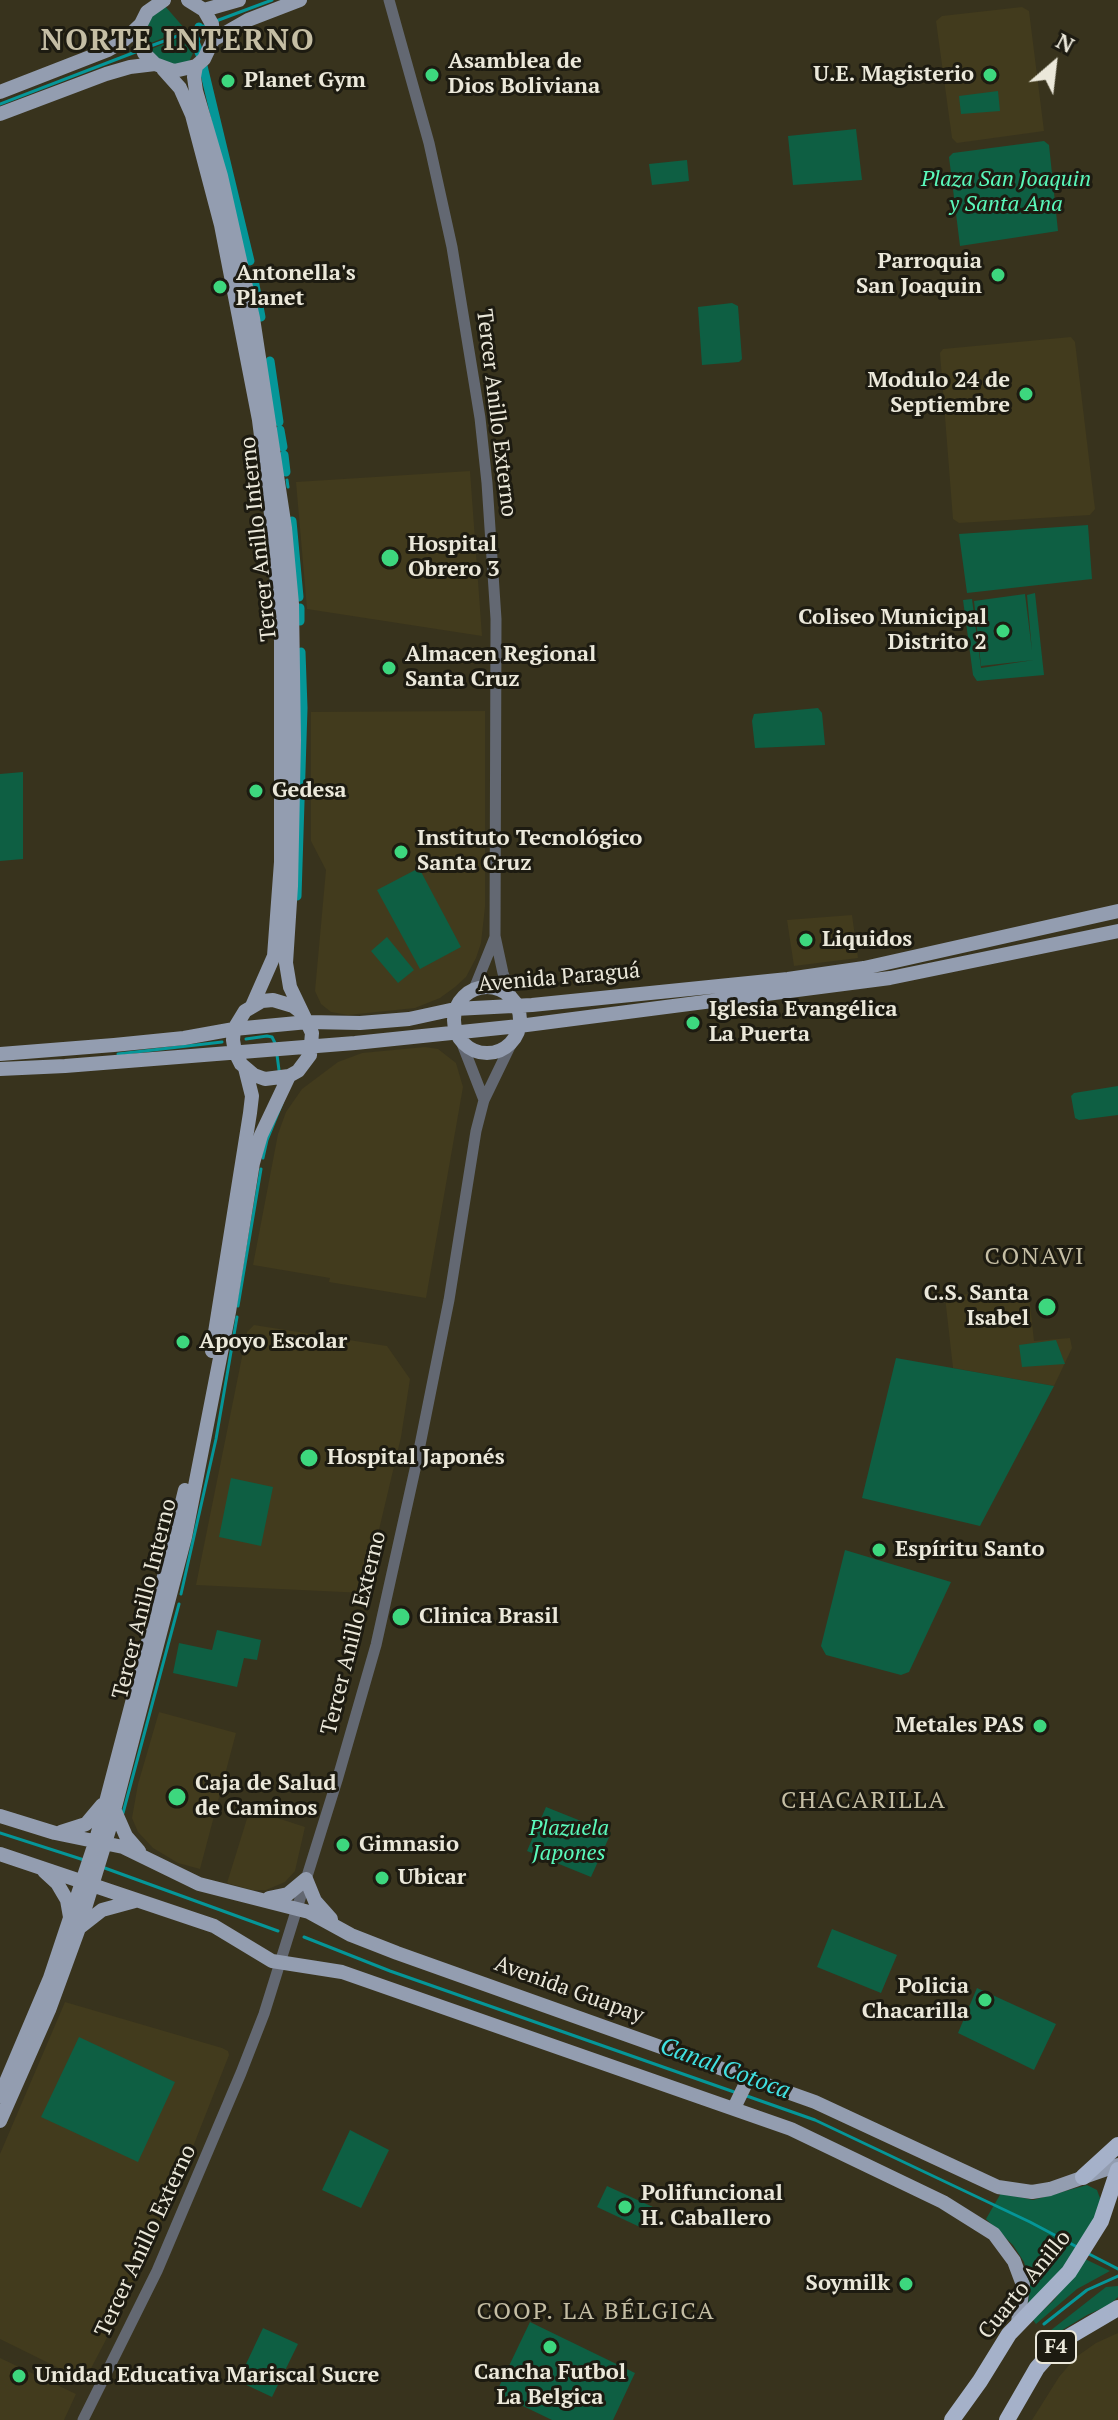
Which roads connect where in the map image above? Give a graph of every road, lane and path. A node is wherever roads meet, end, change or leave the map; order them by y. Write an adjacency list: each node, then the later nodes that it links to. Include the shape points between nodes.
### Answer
1 (164, 0): 6 (main road)
2 (239, 0): 5 (main road)
3 (300, 0): 7 (main road)
4 (389, 0): 25 (street, Tercer Anillo Externo, via 452,247 486,470 497,645)
5 (194, 3): 7 (main road, via 212,24)
6 (146, 12): 8 (main road, Tercer Anillo Interno, via 139,39 144,53); 10 (main road, via 122,42 108,50)
7 (213, 40): 9 (main road)
8 (159, 66): 9 (main road); 11 (main road, via 106,74); 12 (main road, Tercer Anillo Interno, via 185,97)
9 (196, 66): 13 (main road, Tercer Anillo Interno, via 196,91)
10 (0, 92)
11 (0, 114)
12 (206, 165): 13 (main road); 14 (main road, Tercer Anillo Interno)
13 (241, 268): 14 (main road); 15 (main road, Tercer Anillo Interno)
14 (242, 324): 16 (main road, Tercer Anillo Interno)
15 (256, 336): 16 (main road, via 251,354); 18 (main road, Tercer Anillo Interno)
16 (259, 420): 17 (main road, Tercer Anillo Interno); 18 (main road, via 272,485)
17 (266, 481): 19 (main road, via 273,495 281,594); 20 (main road, Tercer Anillo Interno)
18 (280, 496): 19 (main road, Tercer Anillo Interno)
19 (290, 601): 20 (main road, via 282,608); 22 (main road, Tercer Anillo Interno)
20 (282, 711): 21 (main road, Tercer Anillo Interno)
21 (283, 740): 22 (main road, via 288,750 286,842); 28 (main road, Tercer Anillo Interno, via 275,948)
22 (291, 881): 30 (main road, Tercer Anillo Interno, via 287,977)
23 (1118, 911): 27 (main road, Avenida Paraguá, via 864,968)
24 (1118, 931): 32 (main road, Avenida Paraguá, via 890,978)
25 (495, 936): 26 (street, Tercer Anillo Externo); 27 (street, Tercer Anillo Externo)
26 (474, 989): 27 (main road, via 501,990); 29 (main road)
27 (514, 1002): 29 (main road, Avenida Paraguá); 32 (main road)
28 (249, 1008): 30 (main road, via 273,1000); 31 (main road, Tercer Anillo Interno); 34 (main road)
29 (455, 1009): 30 (main road, Avenida Paraguá, via 360,1023); 33 (main road)
30 (308, 1016): 31 (main road, Avenida Paraguá); 36 (main road, Tercer Anillo Interno)
31 (234, 1029): 34 (main road, Avenida Paraguá); 37 (main road, Tercer Anillo Interno)
32 (516, 1032): 33 (main road, Avenida Paraguá); 33 (main road, via 501,1050 492,1052 475,1050); 42 (street, Tercer Anillo Externo)
33 (459, 1037): 35 (main road, Avenida Paraguá); 42 (street)
34 (184, 1038): 38 (main road, Avenida Paraguá)
35 (358, 1042): 36 (main road, Avenida Paraguá); 41 (main road)
36 (312, 1045): 37 (main road, Avenida Paraguá); 41 (main road, Tercer Anillo Interno)
37 (235, 1052): 39 (main road, Tercer Anillo Interno); 40 (main road, Avenida Paraguá)
38 (0, 1054)
39 (245, 1068): 41 (main road, via 265,1079); 43 (main road, Tercer Anillo Interno, via 252,1096)
40 (0, 1069)
41 (293, 1074): 44 (main road, Tercer Anillo Interno, via 258,1145)
42 (484, 1100): 62 (street, Tercer Anillo Externo, via 449,1300 376,1645)
43 (234, 1214): 44 (main road, via 224,1300); 46 (main road, Tercer Anillo Interno)
44 (229, 1312): 45 (main road, Tercer Anillo Interno); 46 (main road, via 220,1322)
45 (210, 1412): 47 (main road); 49 (main road, Tercer Anillo Interno)
46 (198, 1428): 47 (main road, Tercer Anillo Interno)
47 (175, 1535): 48 (main road, Tercer Anillo Interno); 49 (main road)
48 (157, 1606): 50 (main road, via 147,1658); 51 (main road, Tercer Anillo Interno)
49 (162, 1632): 50 (main road, Tercer Anillo Interno)
50 (153, 1666): 52 (main road, Tercer Anillo Interno)
51 (135, 1691): 52 (main road); 53 (main road, Tercer Anillo Interno)
52 (122, 1781): 54 (main road, Tercer Anillo Interno)
53 (108, 1790): 56 (main road, via 86,1824); 57 (main road, Tercer Anillo Interno)
54 (114, 1810): 57 (main road, Tercer Anillo Interno); 59 (main road, via 126,1836)
55 (0, 1816): 56 (main road, Avenida Guapay)
56 (55, 1833): 57 (main road, Avenida Guapay)
57 (99, 1847): 59 (main road, Avenida Guapay, via 123,1847); 61 (main road, Tercer Anillo Interno)
58 (0, 1854): 60 (main road)
59 (145, 1857): 64 (main road, Avenida Guapay, via 199,1884)
60 (33, 1865): 61 (main road); 67 (main road, via 62,1891)
61 (89, 1879): 63 (main road); 67 (main road, Tercer Anillo Interno)
62 (306, 1879): 64 (main road, via 284,1896); 65 (street, Tercer Anillo Externo); 66 (main road, via 315,1901)
63 (138, 1900): 67 (main road, via 102,1910); 68 (main road, via 214,1926)
64 (260, 1900): 65 (main road, Avenida Guapay)
65 (296, 1908): 66 (main road, Avenida Guapay); 68 (street, Tercer Anillo Externo)
66 (336, 1926): 72 (main road, Avenida Guapay)
67 (71, 1929): 69 (main road, Tercer Anillo Interno); 71 (main road, Tercer Anillo Interno)
68 (278, 1963): 74 (main road, via 342,1972); 84 (street, Tercer Anillo Externo, via 264,2014 186,2207)
69 (57, 1989): 70 (main road, Tercer Anillo Interno); 71 (main road, via 49,1993)
70 (27, 2061): 75 (main road); 76 (main road, Tercer Anillo Interno)
71 (12, 2070): 73 (main road, Tercer Anillo Interno)
72 (747, 2081): 74 (main road); 79 (main road, Avenida Guapay, via 837,2111 998,2187 1041,2191)
73 (0, 2096)
74 (736, 2104): 81 (main road, via 931,2196 994,2234 1014,2261 1023,2285)
75 (0, 2109)
76 (0, 2121)
77 (1118, 2145): 79 (highway)
78 (1118, 2168): 79 (main road, Avenida Guapay); 81 (highway, Cuarto Anillo / F4, via 1101,2221 1079,2257 1055,2289)
79 (1083, 2177)
80 (1118, 2308): 83 (highway, F4, via 1060,2342)
81 (1018, 2323): 82 (highway, Cuarto Anillo / F4)
82 (980, 2381): 85 (highway, Cuarto Anillo / F4); 86 (highway)
83 (1008, 2416)
84 (83, 2420)
85 (952, 2420)
86 (961, 2420)

